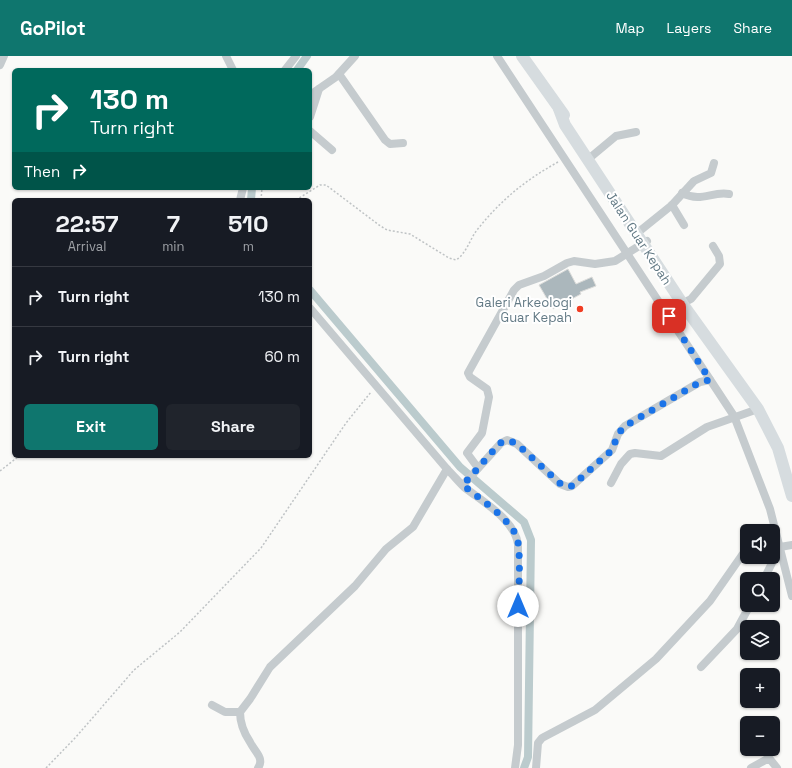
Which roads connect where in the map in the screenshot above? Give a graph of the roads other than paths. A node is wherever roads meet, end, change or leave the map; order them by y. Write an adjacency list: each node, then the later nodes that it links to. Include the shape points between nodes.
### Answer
1 (4, 56): 7 (street)
2 (226, 56): 8 (street)
3 (296, 56): 9 (street)
4 (355, 56): 10 (street)
5 (497, 56): 28 (street)
6 (525, 58): 13 (main road, Jalan Guar Kepah)
7 (0, 65)
8 (232, 68)
9 (287, 68)
10 (340, 74): 11 (street); 17 (street, via 385,140 390,144)
11 (319, 89): 12 (street); 14 (street)
12 (312, 94)
13 (559, 109): 19 (main road, Jalan Guar Kepah); 26 (main road, Jalan Guar Kepah, via 565,125)
14 (312, 112)
15 (312, 132): 18 (street)
16 (636, 132): 19 (street, via 616,136)
17 (403, 143)
18 (332, 150)
19 (592, 156): 25 (main road, Jalan Guar Kepah)
20 (714, 163): 21 (street, via 711,173 694,181)
21 (682, 193): 22 (street, via 698,198 720,193); 23 (street)
22 (729, 194)
23 (672, 205): 24 (street); 25 (street)
24 (684, 225)
25 (641, 230): 26 (main road, Jalan Guar Kepah)
26 (643, 244): 28 (street); 29 (main road, Jalan Guar Kepah); 32 (main road, Jalan Guar Kepah, via 721,360)
27 (713, 246): 29 (street, via 720,264)
28 (628, 254): 31 (street); 36 (street, via 615,261 600,264 574,261 567,263 544,276 519,285 512,294 468,373 489,393 483,430 467,453)
29 (687, 301): 32 (main road, Jalan Guar Kepah, via 726,356)
30 (312, 310): 35 (street)
31 (710, 380): 34 (street); 36 (street, via 700,382 625,426 618,434 612,450 570,487 560,484 510,440 500,443)
32 (740, 382): 33 (main road, Jalan Guar Kepah)
33 (756, 410): 34 (street); 39 (main road, Jalan Guar Kepah, via 778,448)
34 (737, 416): 38 (street, via 702,430 661,456 635,452 630,454 621,464); 40 (street)
35 (447, 469): 37 (street); 48 (street, via 416,524 386,549 355,586 270,667)
36 (477, 470): 37 (street)
37 (465, 483): 50 (street, via 508,524 517,539 518,757)
38 (611, 483)
39 (791, 491)
40 (774, 524)
41 (792, 545): 42 (street)
42 (780, 547): 44 (street)
43 (740, 558): 51 (street, via 710,601 656,659 595,710 538,742)
44 (792, 596)
45 (746, 612): 46 (street, via 737,629)
46 (701, 667)
47 (212, 704): 48 (street, via 225,712)
48 (240, 712): 49 (street, via 241,725 259,756)
49 (258, 768)
50 (515, 768)
51 (536, 768)
52 (751, 768): 53 (street, via 769,758)
53 (777, 768)

